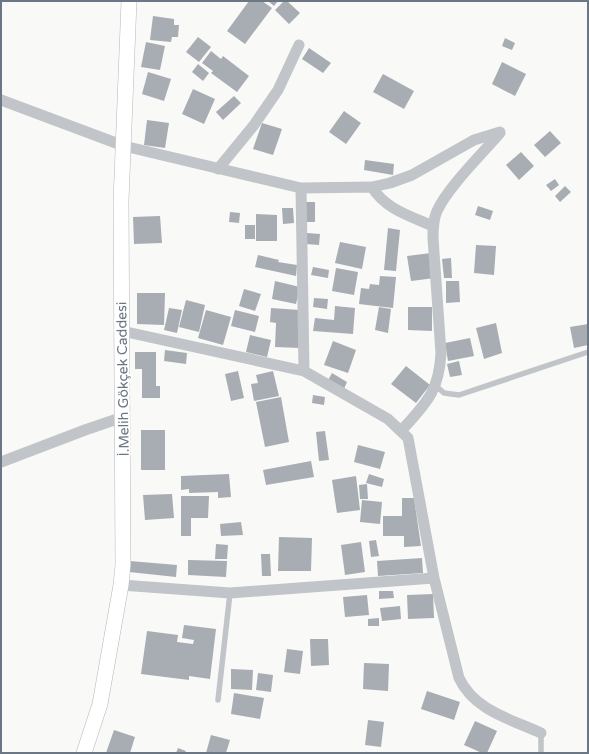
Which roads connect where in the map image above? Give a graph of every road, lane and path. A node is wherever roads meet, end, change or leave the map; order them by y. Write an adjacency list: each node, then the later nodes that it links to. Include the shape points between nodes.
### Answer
1 (129, 1): 4 (street, İ.Melih Gökçek Caddesi)
2 (298, 46): 5 (street, via 278,90 254,125)
3 (1, 100): 4 (street)
4 (124, 146): 5 (street); 9 (street, İ.Melih Gökçek Caddesi, via 121,201)
5 (218, 169): 7 (street)
6 (372, 187): 7 (street); 8 (street, via 381,200 390,206); 8 (street, via 412,175 474,140 500,132 444,199 436,212)
7 (301, 188): 11 (street)
8 (432, 226): 12 (street, via 441,353)
9 (122, 331): 11 (street); 13 (street, İ.Melih Gökçek Caddesi)
10 (588, 352): 12 (lane, via 459,395 444,393)
11 (304, 371): 14 (street, via 388,419)
12 (436, 386): 14 (street, via 429,399)
13 (123, 417): 15 (street); 17 (street, İ.Melih Gökçek Caddesi, via 124,546)
14 (401, 431): 16 (street, via 408,438)
15 (1, 462)
16 (434, 578): 18 (street); 20 (street, via 464,689 484,708)
17 (121, 585): 18 (street); 21 (street, İ.Melih Gökçek Caddesi, via 100,704)
18 (230, 593): 19 (lane)
19 (218, 700)
20 (541, 733): 22 (lane)
21 (84, 753)
22 (541, 753)

